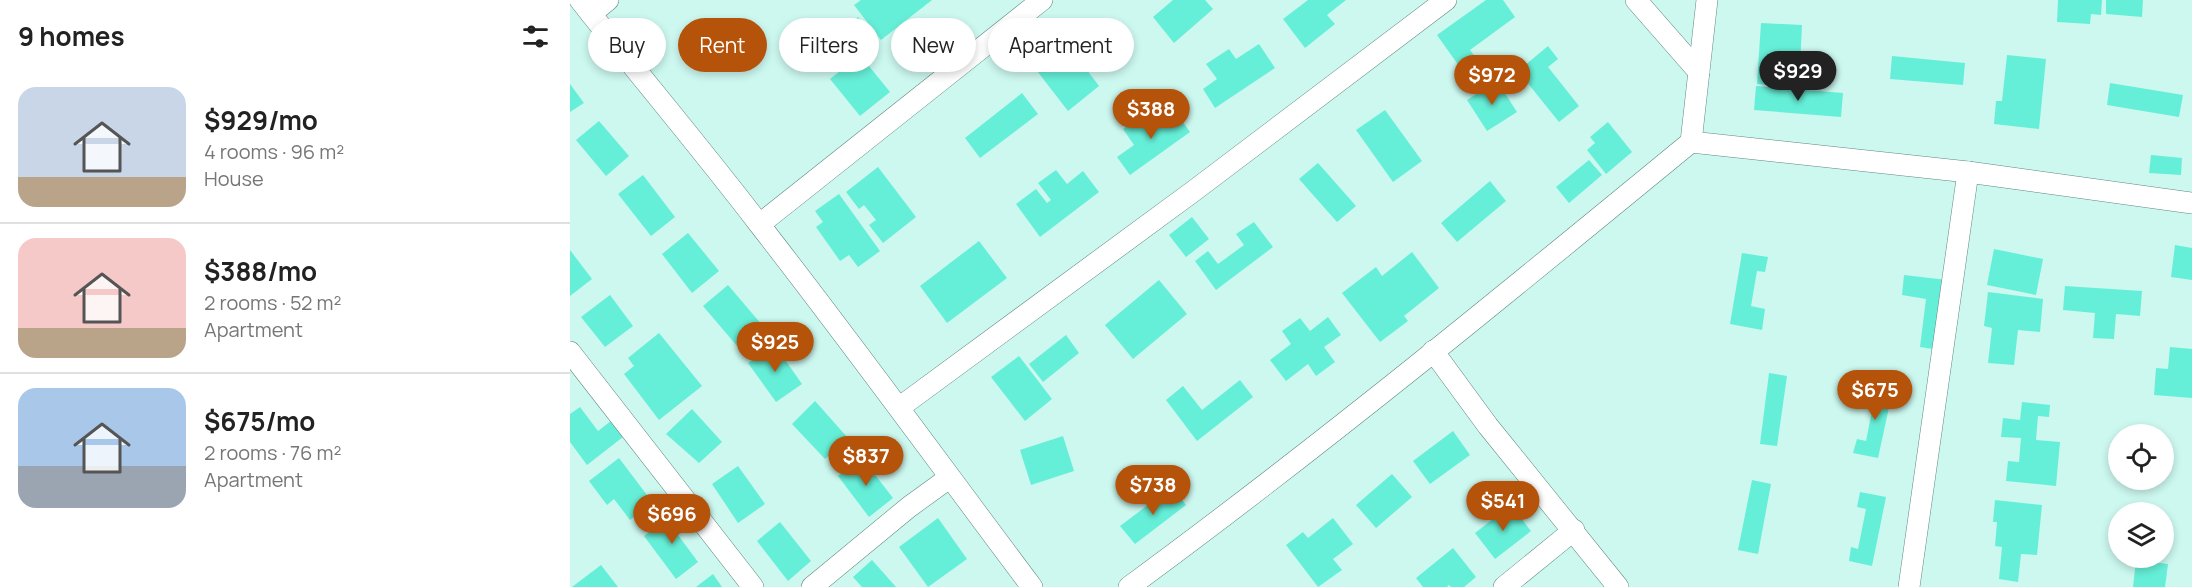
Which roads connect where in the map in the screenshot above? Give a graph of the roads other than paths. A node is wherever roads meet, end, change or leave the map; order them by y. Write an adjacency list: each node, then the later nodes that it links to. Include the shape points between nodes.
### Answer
1 (609, 0): 6 (street)
2 (1042, 0): 11 (street)
3 (1446, 0): 14 (street)
4 (1636, 0): 7 (street)
5 (1707, 0): 7 (street)
6 (586, 7): 11 (street)
7 (1699, 72): 8 (street)
8 (1691, 142): 9 (street); 12 (street)
9 (1968, 172): 10 (street); 23 (street)
10 (2192, 203)
11 (760, 224): 14 (street)
12 (1433, 351): 16 (street, via 1488,426); 20 (street)
13 (570, 352): 17 (street)
14 (900, 406): 15 (street)
15 (949, 478): 18 (street); 19 (street)
16 (1574, 530): 21 (street); 22 (street)
17 (753, 587)
18 (812, 587)
19 (1032, 587)
20 (1129, 587)
21 (1504, 587)
22 (1618, 587)
23 (1910, 587)

